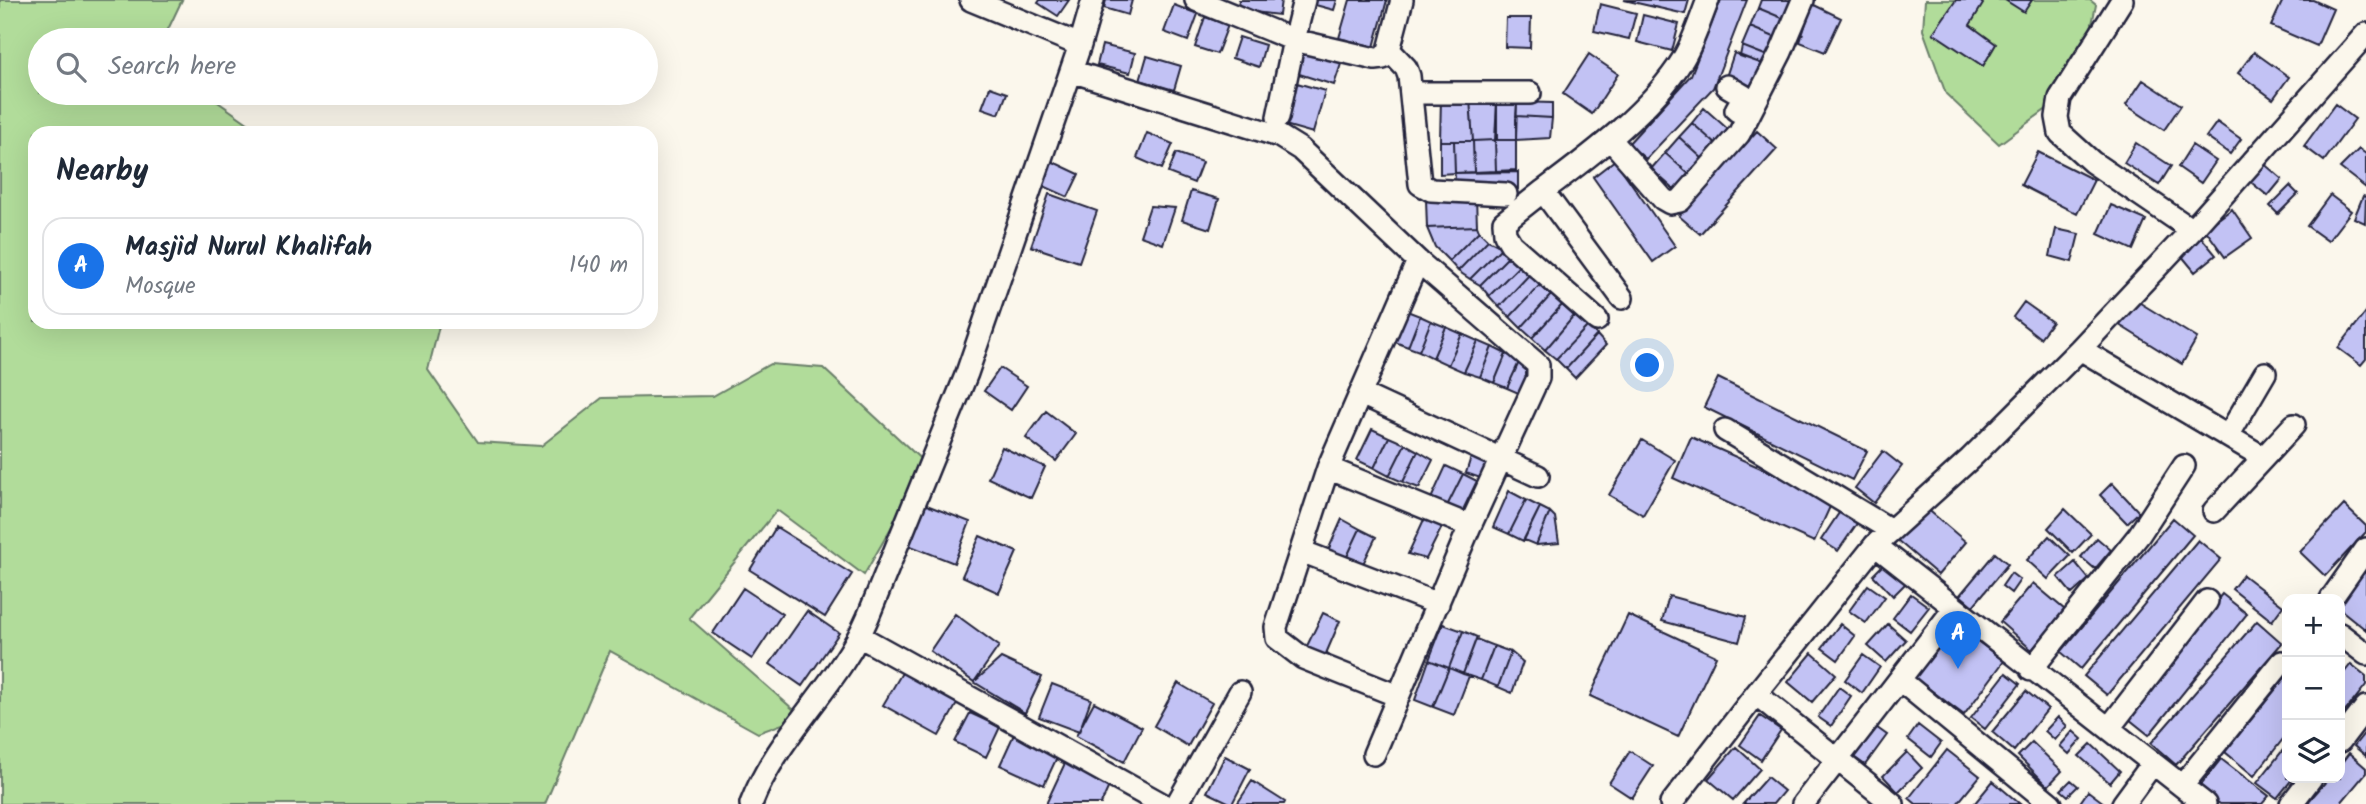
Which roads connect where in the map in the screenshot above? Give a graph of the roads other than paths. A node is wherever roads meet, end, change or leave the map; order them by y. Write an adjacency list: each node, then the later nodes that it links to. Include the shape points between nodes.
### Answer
1 (971, 0): 11 (street)
2 (1093, 0): 11 (street)
3 (1196, 0): 10 (street)
4 (1304, 0): 10 (street)
5 (1402, 0): 12 (street)
6 (1708, 0): 19 (street, via 1683,60)
7 (1803, 0): 18 (street)
8 (2122, 0): 22 (street, via 2060,98 2060,134 2100,168)
9 (2366, 34): 22 (street)
10 (1294, 40): 12 (street, via 1375,59); 17 (street)
11 (1080, 45): 13 (street)
12 (1389, 50): 15 (street, via 1406,68)
13 (1071, 71): 23 (street, via 1279,136 1300,149); 46 (street, via 967,373)
14 (1727, 86): 18 (street, via 1744,96 1737,110)
15 (1412, 93): 16 (street); 21 (street, via 1422,187)
16 (1530, 93)
17 (1278, 117)
18 (1749, 117): 19 (street, via 1675,204 1663,199)
19 (1611, 140): 20 (street)
20 (1543, 191): 24 (street); 25 (street, via 1504,222 1505,234)
21 (1506, 194)
22 (2193, 230): 26 (street)
23 (1418, 261): 28 (street); 32 (street, via 1538,365 1538,378)
24 (1622, 298)
25 (1597, 320)
26 (2080, 349): 31 (street); 39 (street, via 1970,459)
27 (2265, 373): 31 (street)
28 (1361, 394): 32 (street); 35 (street)
29 (2294, 425): 33 (street)
30 (1725, 429): 39 (street)
31 (2228, 436): 33 (street)
32 (1501, 457): 36 (street); 38 (street)
33 (2263, 457): 37 (street)
34 (2184, 466): 50 (street, via 2138,536)
35 (1328, 468): 38 (street); 41 (street)
36 (1538, 476)
37 (2214, 511)
38 (1470, 526): 44 (street)
39 (1882, 537): 45 (street); 53 (street)
40 (2366, 549): 42 (street)
41 (1301, 551): 44 (street); 54 (street, via 1276,627 1277,638 1303,658)
42 (2334, 594)
43 (2207, 601): 56 (street)
44 (1437, 604): 54 (street)
45 (1954, 609): 50 (street); 51 (street)
46 (859, 636): 63 (street, via 781,745); 64 (street)
47 (2345, 638): 48 (street)
48 (2366, 654)
49 (2281, 662): 62 (street)
50 (2031, 670): 56 (street)
51 (1900, 681): 59 (street); 69 (street)
52 (1240, 692): 65 (street)
53 (1756, 694): 59 (street); 66 (street)
54 (1398, 696): 58 (street)
55 (2366, 707): 57 (street)
56 (2109, 728): 60 (street)
57 (2345, 734)
58 (1374, 754)
59 (1837, 759): 67 (street); 68 (street)
60 (2153, 763): 62 (street); 70 (street)
61 (2307, 783): 72 (street)
62 (2182, 786): 71 (street)
63 (751, 804)
64 (1162, 804)
65 (1177, 804)
66 (1671, 804)
67 (1803, 804)
68 (1893, 804)
69 (2051, 804)
70 (2123, 804)
71 (2205, 804)
72 (2291, 804)

